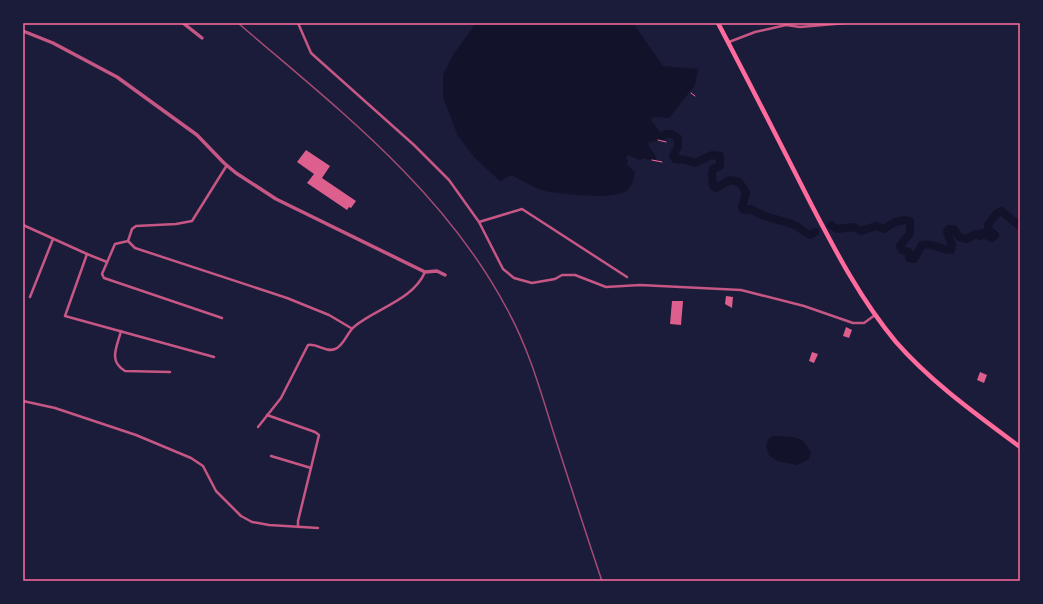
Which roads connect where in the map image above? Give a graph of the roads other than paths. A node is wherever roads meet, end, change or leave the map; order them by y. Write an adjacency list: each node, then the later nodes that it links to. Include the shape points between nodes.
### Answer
1 (183, 23): 6 (street)
2 (298, 23): 9 (street, via 311,53 434,164)
3 (718, 23): 7 (main road)
4 (846, 23): 7 (street, via 786,26 755,32)
5 (23, 31): 8 (street, via 53,43 117,77 197,135)
6 (202, 38)
7 (728, 42): 19 (main road, via 852,282)
8 (227, 165): 12 (street, via 192,221 181,224 136,226 132,229); 15 (street, via 276,199)
9 (479, 222): 17 (street, via 522,209); 19 (street, via 503,269 522,282 544,282 562,275 575,275 606,287 640,285 741,290 804,306 853,323 864,323)
10 (23, 225): 11 (street)
11 (53, 239): 13 (street); 18 (street)
12 (128, 242): 14 (street, via 115,244); 21 (street, via 135,248 211,272 326,314)
13 (87, 254): 14 (street); 22 (street, via 65,316)
14 (107, 262): 20 (street, via 102,274 105,279)
15 (425, 272): 16 (street, via 437,271); 21 (street, via 408,293)
16 (445, 275)
17 (627, 277)
18 (30, 297)
19 (875, 315): 28 (main road, via 936,382)
20 (222, 318)
21 (351, 328): 26 (street, via 334,350 312,344 307,346 281,398)
22 (121, 331): 23 (street); 24 (street, via 114,357 120,368 125,371)
23 (214, 356)
24 (170, 372)
25 (23, 401): 31 (street, via 55,408 176,451 203,466 212,487 246,519 260,524)
26 (267, 415): 27 (street); 30 (street, via 318,434)
27 (258, 427)
28 (1020, 447)
29 (271, 456): 30 (street)
30 (311, 468): 31 (street)
31 (298, 527): 32 (street)
32 (318, 528)

